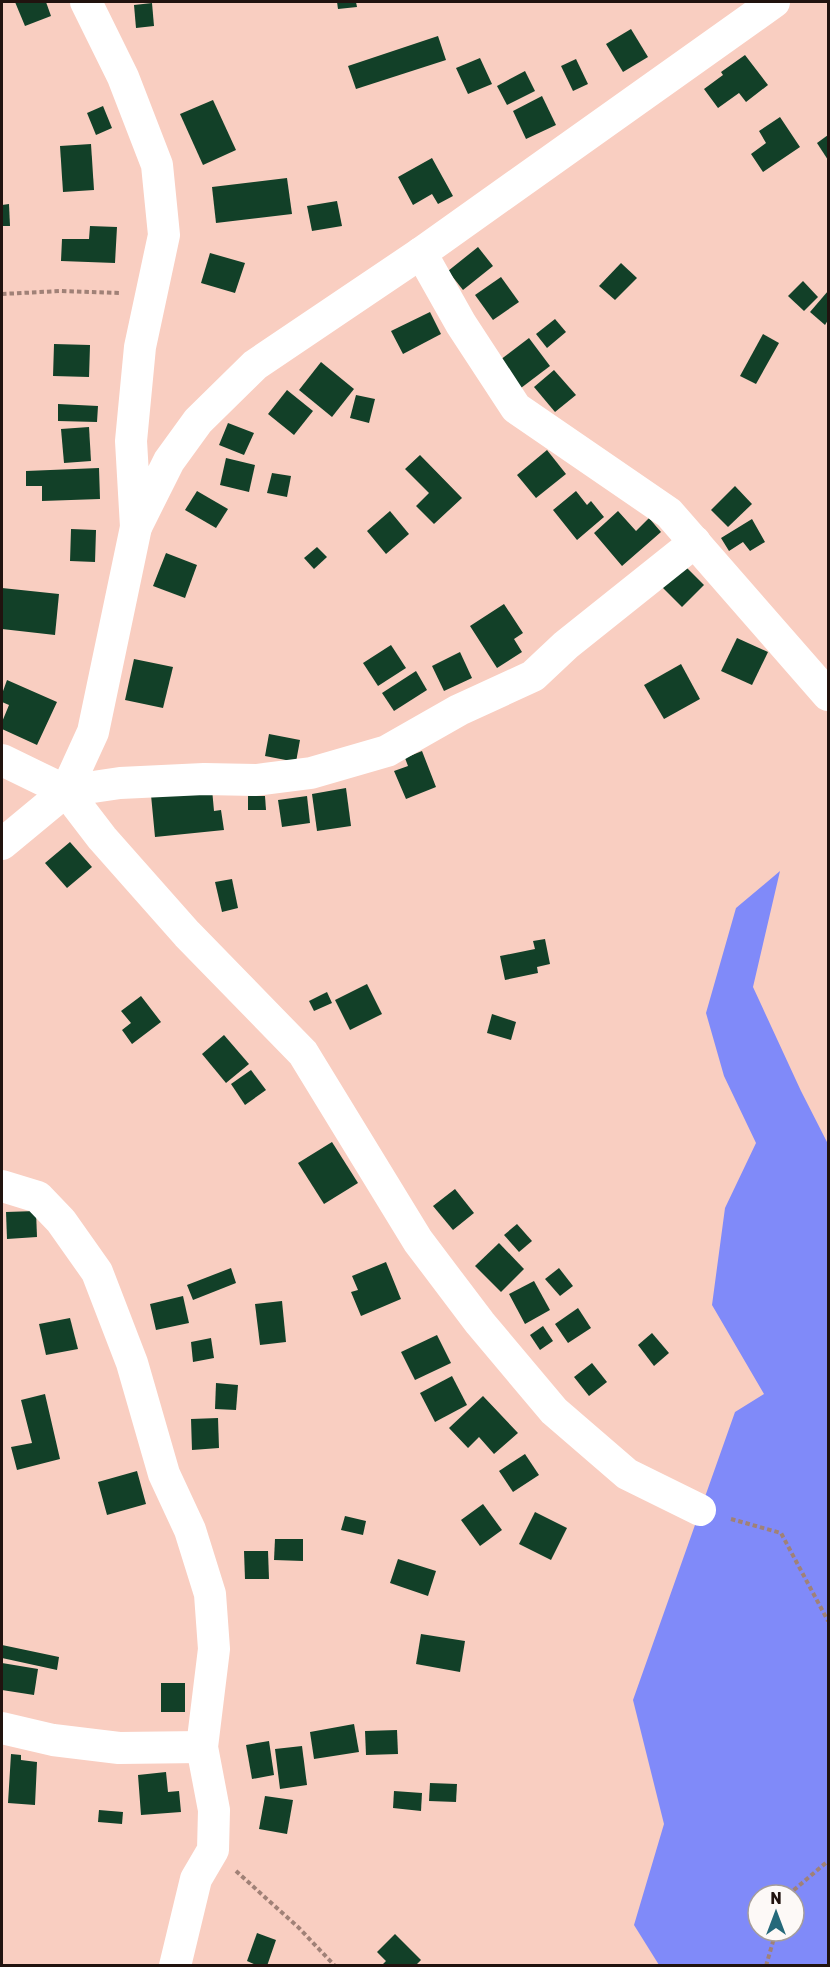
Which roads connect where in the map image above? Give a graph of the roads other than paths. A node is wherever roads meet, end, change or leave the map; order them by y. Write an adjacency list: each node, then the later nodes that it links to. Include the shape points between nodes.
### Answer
1 (86, 2): 4 (street, via 123,77 157,165 164,235 140,347 131,441)
2 (774, 2): 3 (street)
3 (422, 253): 4 (street, via 255,365 198,421 169,461); 5 (street, via 461,324 516,408 669,513)
4 (136, 527): 8 (street, via 93,732)
5 (695, 542): 6 (street); 8 (street, via 533,676 459,710 387,751 311,773 256,780 120,783)
6 (828, 695)
7 (2, 760): 8 (street)
8 (66, 790): 9 (street); 11 (street, via 102,838 187,934 303,1053 418,1241 554,1411 627,1474)
9 (2, 844)
10 (2, 1186): 13 (street, via 38,1197 61,1221 97,1272 132,1364 164,1474 190,1530 210,1594 214,1649)
11 (700, 1510)
12 (2, 1728): 13 (street, via 53,1740 119,1748)
13 (202, 1747): 14 (street, via 214,1810 213,1850 196,1879)
14 (175, 1965)

